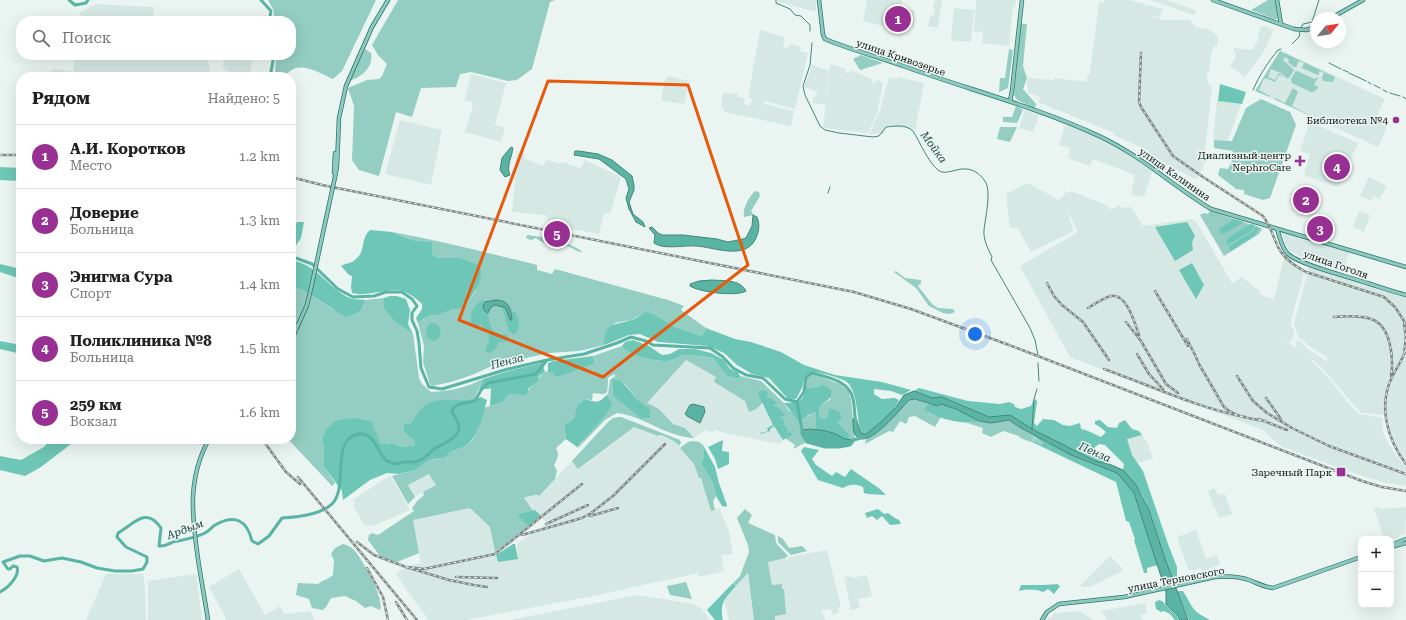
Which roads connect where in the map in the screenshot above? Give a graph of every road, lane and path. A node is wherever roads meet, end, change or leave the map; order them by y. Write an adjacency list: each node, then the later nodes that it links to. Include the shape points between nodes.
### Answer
1 (387, 0): 13 (main road, bridge, via 346,86 339,118 337,166)
2 (819, 0): 10 (main road, улица Кривозерье, via 822,31 826,39)
3 (1022, 0): 10 (main road)
4 (1213, 0): 8 (main road)
5 (1277, 0): 8 (main road)
6 (1363, 0): 7 (main road)
7 (1342, 12)
8 (1281, 24): 9 (main road, via 1302,31)
9 (1310, 29)
10 (1010, 101): 11 (main road, улица Калинина, via 1116,145 1211,209)
11 (1277, 229): 12 (main road, улица Калинина); 14 (main road, улица Гоголя, via 1284,248 1298,259)
12 (1406, 267)
13 (311, 284): 15 (main road); 16 (main road, via 307,306)
14 (1406, 294)
15 (296, 326)
16 (296, 330)
17 (206, 444): 23 (main road, via 198,464 192,508)
18 (1406, 539): 20 (main road)
19 (1406, 543): 21 (main road)
20 (1394, 545)
21 (1394, 545)
22 (1358, 558): 24 (main road, улица Терновского, via 1273,588 1231,576 1215,578 1124,597 1059,604 1047,612)
23 (207, 620)
24 (1042, 620)

